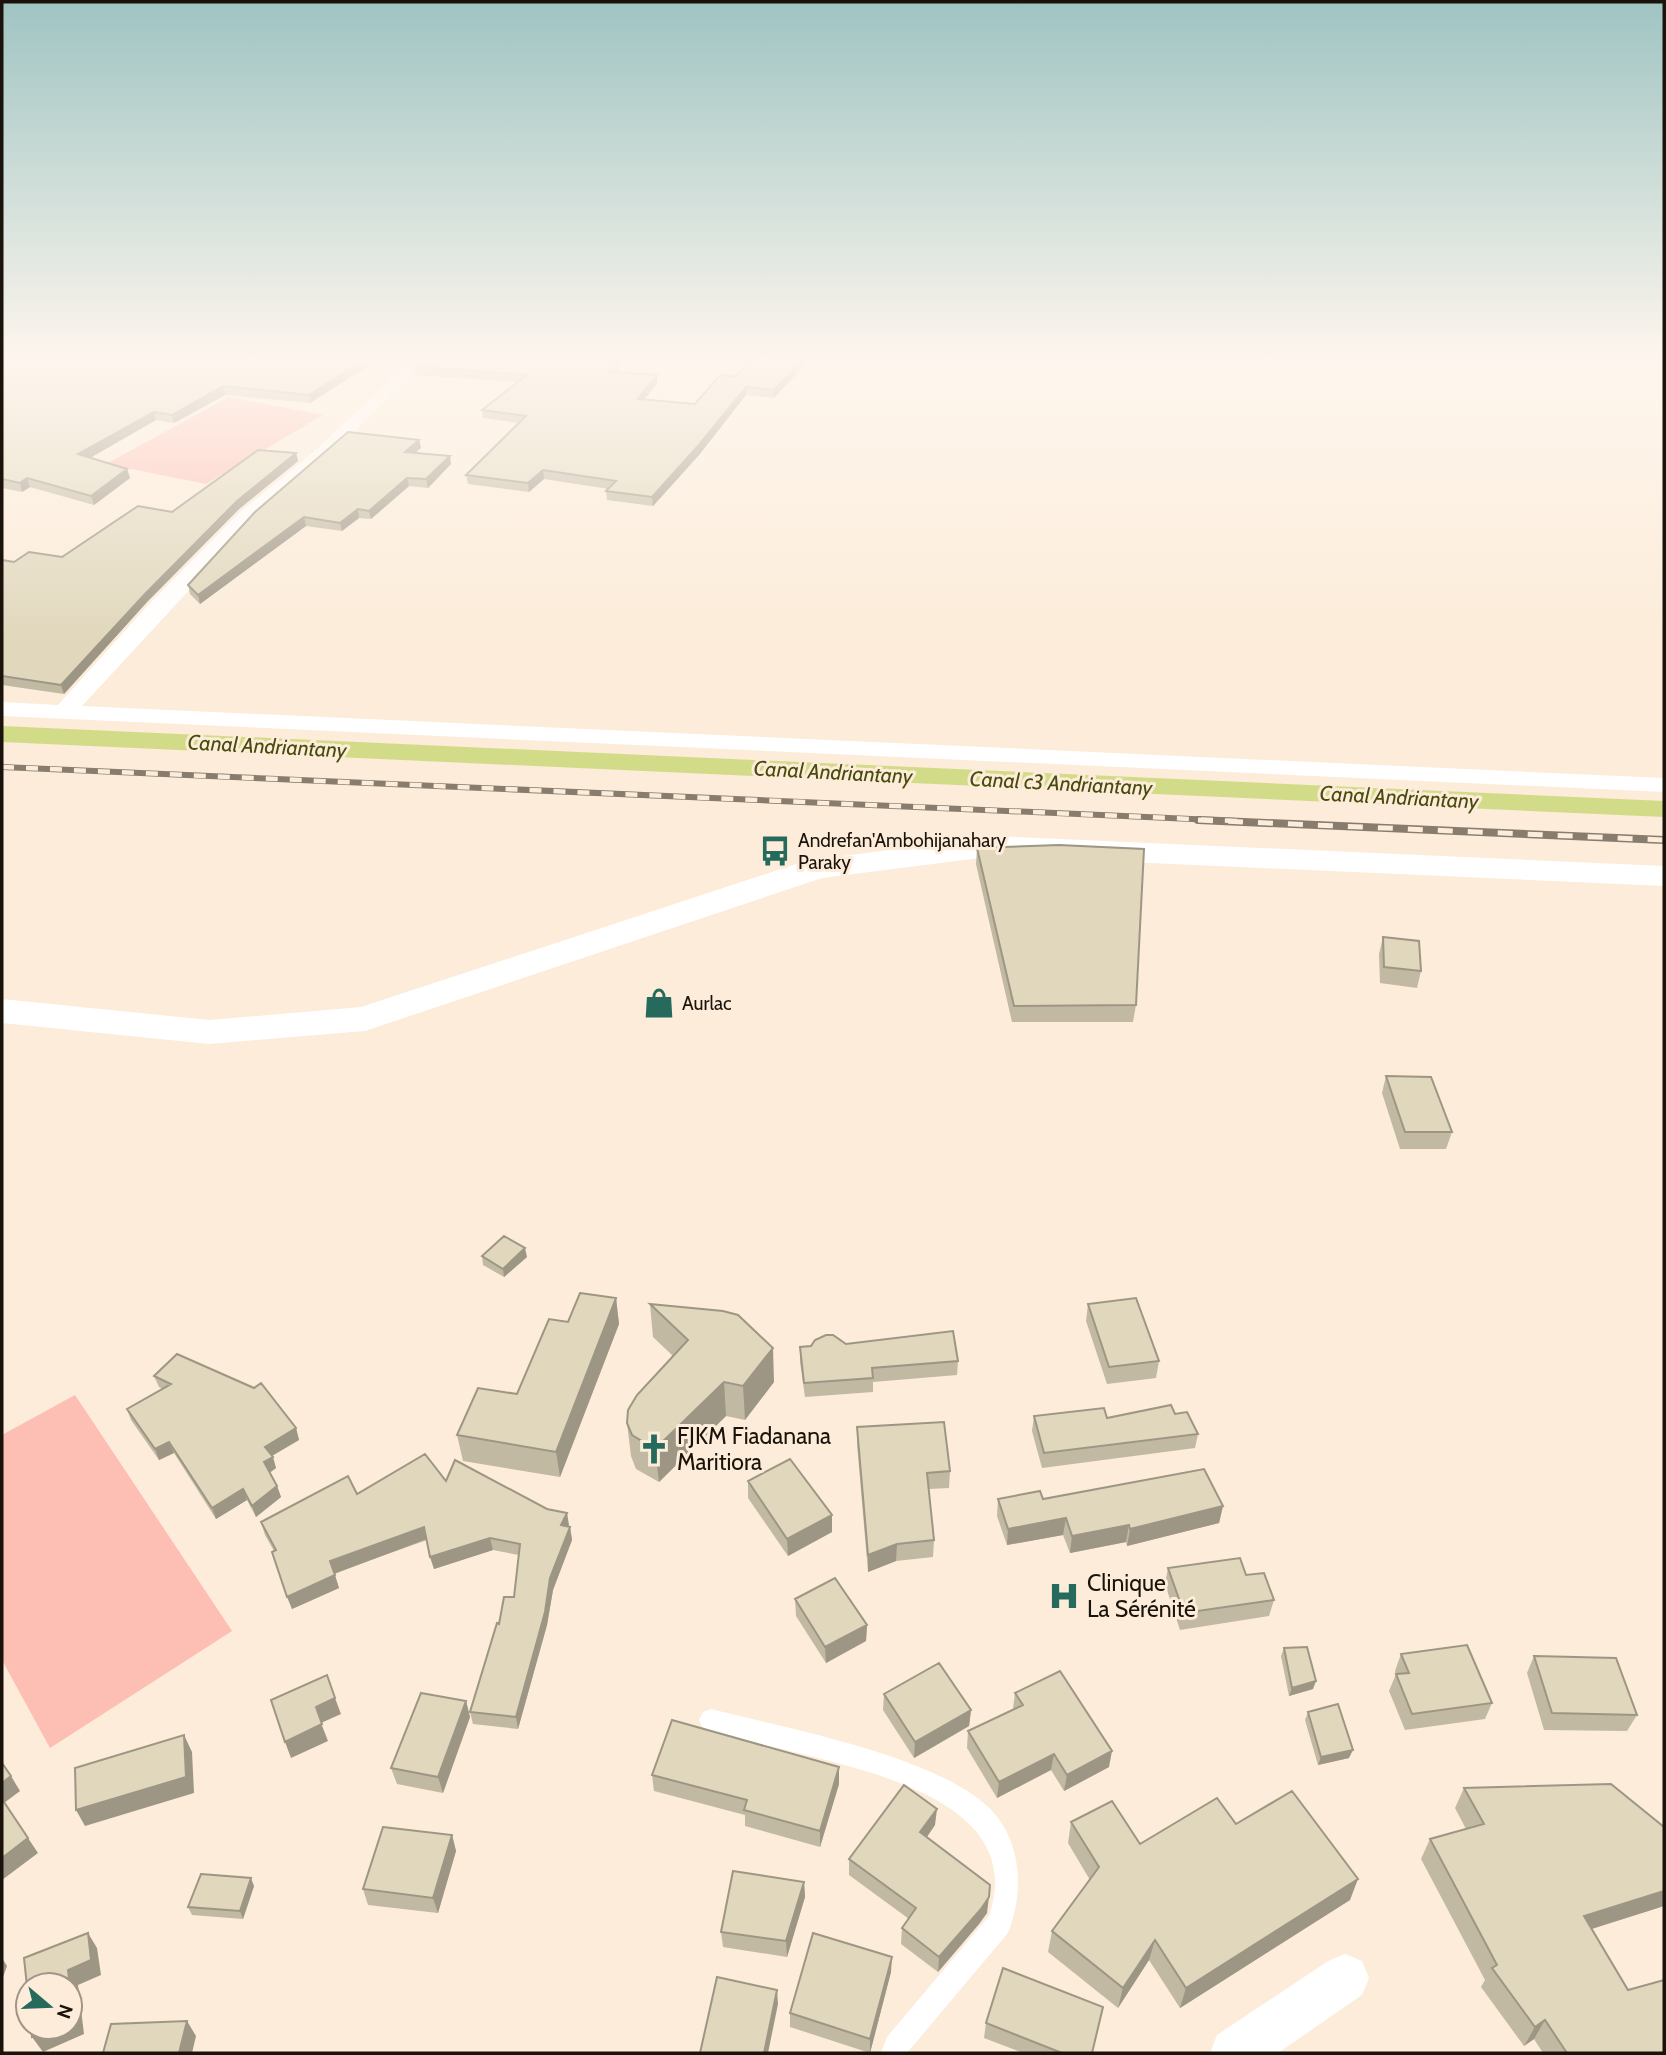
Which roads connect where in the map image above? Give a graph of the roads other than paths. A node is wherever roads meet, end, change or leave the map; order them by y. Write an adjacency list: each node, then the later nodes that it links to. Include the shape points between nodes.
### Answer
1 (322, 454): 3 (street, via 248,515 148,618)
2 (2, 709): 3 (street)
3 (67, 712): 4 (street)
4 (1664, 785)
5 (1664, 861): 7 (main road, via 968,829 829,845 386,989 339,999 212,1008)
6 (1664, 876): 8 (main road, via 996,846 817,868 365,1019 209,1032)
7 (2, 987)
8 (2, 1011)
9 (710, 1720): 11 (lane, via 893,1770 954,1795 979,1814 1002,1850 1009,1875 1007,1905 999,1924)
10 (1345, 1978): 12 (street)
11 (894, 2053)
12 (1235, 2053)

